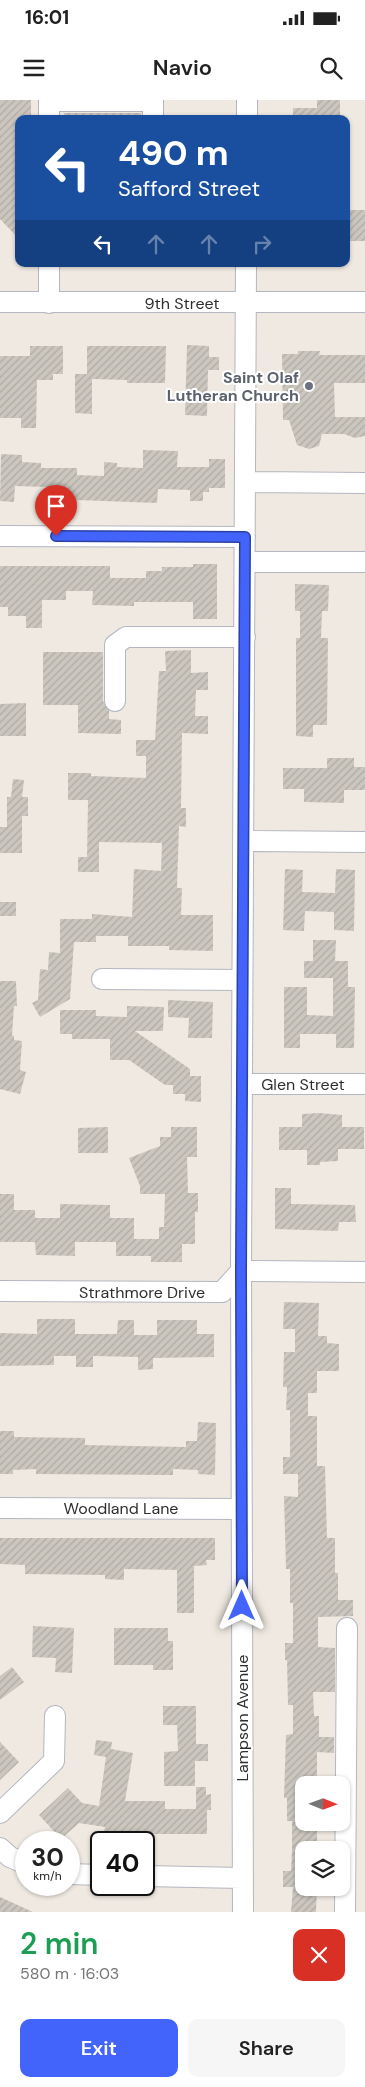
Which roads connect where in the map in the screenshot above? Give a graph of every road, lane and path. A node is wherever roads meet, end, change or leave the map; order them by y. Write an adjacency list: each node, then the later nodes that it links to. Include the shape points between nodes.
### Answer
1 (247, 100): 4 (street)
2 (49, 115): 3 (street, via 49,101 153,101)
3 (153, 115)
4 (247, 115)
5 (49, 267): 9 (street)
6 (246, 267): 10 (street, Lampson Avenue)
7 (0, 302): 9 (street, 9th Street)
8 (365, 302): 10 (street, 9th Street)
9 (49, 303): 10 (street, 9th Street)
10 (246, 303): 11 (street, Lampson Avenue)
11 (245, 482): 12 (street); 14 (street, Lampson Avenue)
12 (365, 482)
13 (0, 536): 14 (street)
14 (245, 537): 15 (street, Lampson Avenue)
15 (245, 562): 16 (street); 17 (street, Lampson Avenue)
16 (365, 562)
17 (245, 637): 18 (street, via 126,637 115,645); 19 (street, Lampson Avenue)
18 (115, 701)
19 (244, 841): 20 (street); 22 (street, Lampson Avenue)
20 (365, 842)
21 (102, 979): 22 (street)
22 (242, 980): 23 (street, Lampson Avenue)
23 (242, 1084): 24 (street, Glen Street); 25 (street, Lampson Avenue)
24 (365, 1084)
25 (241, 1271): 26 (street); 27 (street, Strathmore Drive, via 222,1292); 29 (street, Lampson Avenue)
26 (365, 1272)
27 (0, 1291)
28 (0, 1508): 29 (street, Woodland Lane)
29 (242, 1508): 36 (street, Lampson Avenue)
30 (347, 1628): 38 (street)
31 (55, 1716): 32 (street, via 54,1760)
32 (0, 1813)
33 (0, 1848): 34 (street)
34 (15, 1859)
35 (155, 1876): 36 (street)
36 (242, 1878): 37 (street, Lampson Avenue)
37 (243, 1912)
38 (345, 1912)

